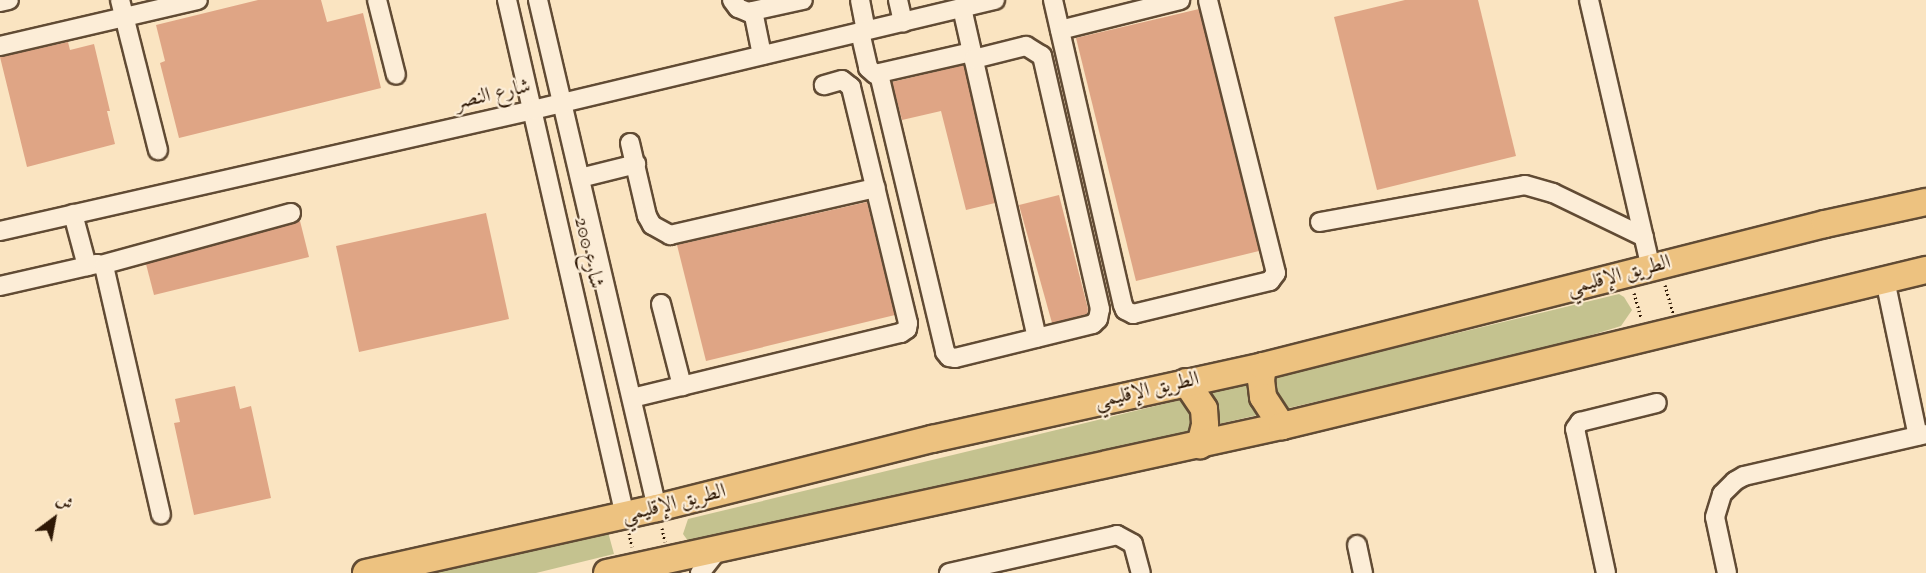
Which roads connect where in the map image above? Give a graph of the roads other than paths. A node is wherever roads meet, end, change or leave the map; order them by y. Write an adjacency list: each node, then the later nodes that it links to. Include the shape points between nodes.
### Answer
1 (9, 0): 15 (street)
2 (198, 0): 17 (street)
3 (377, 0): 26 (street)
4 (507, 0): 29 (street, شارع 200)
5 (538, 0): 28 (street, شارع 200)
6 (732, 0): 18 (street, via 742,11)
7 (803, 0): 18 (street)
8 (860, 0): 21 (street)
9 (898, 0): 19 (street)
10 (995, 0): 16 (street, شارع النصر)
11 (1053, 0): 20 (street)
12 (1180, 0): 20 (street)
13 (1208, 0): 20 (street, via 1276,273 1270,281 1138,313 1130,313 1123,305)
14 (1589, 0): 40 (street)
15 (0, 2)
16 (962, 8): 19 (street, شارع النصر); 24 (street)
17 (123, 9): 22 (street); 31 (street)
18 (753, 11): 23 (street)
19 (903, 22): 21 (street, شارع النصر)
20 (1060, 30)
21 (863, 31): 23 (street, شارع النصر); 25 (street, via 868,68)
22 (0, 46)
23 (762, 55): 28 (street, شارع النصر)
24 (973, 56): 25 (street); 47 (street); 47 (street, via 1026,46 1042,56 1100,309 1092,324)
25 (879, 74): 47 (street, via 947,355 955,358)
26 (396, 75)
27 (824, 85): 34 (street, via 842,80 851,87)
28 (562, 102): 29 (street, شارع النصر); 33 (street, شارع 200)
29 (533, 110): 37 (street, شارع النصر); 58 (street, شارع 200)
30 (630, 143): 32 (street)
31 (158, 150)
32 (636, 164): 33 (street); 34 (street, via 647,216 652,225 670,235)
33 (580, 178): 51 (street, شارع 200)
34 (876, 188): 50 (street, via 907,329)
35 (1926, 202): 42 (highway, الطريق الإقليمي)
36 (291, 213): 41 (street)
37 (73, 214): 39 (street, شارع النصر); 41 (street)
38 (1320, 222): 40 (street, via 1525,185 1552,193)
39 (0, 231)
40 (1644, 237): 42 (street)
41 (94, 265): 45 (street); 57 (street, via 106,272)
42 (1646, 269): 48 (highway, الطريق الإقليمي)
43 (1926, 270): 44 (highway)
44 (1885, 280): 53 (highway); 54 (street)
45 (0, 286)
46 (661, 304): 50 (street)
47 (1037, 338)
48 (1263, 366): 49 (highway, الطريق الإقليمي); 53 (highway, via 1263,397)
49 (1186, 382): 55 (highway, via 1204,409); 56 (highway, الطريق الإقليمي)
50 (682, 386): 51 (street)
51 (632, 399): 56 (street, شارع 200)
52 (1657, 403): 67 (street, via 1580,422 1575,429)
53 (1282, 426): 55 (highway)
54 (1922, 435): 68 (street, via 1735,481 1722,494 1715,517)
55 (1200, 445): 60 (highway)
56 (657, 508): 58 (highway, الطريق الإقليمي)
57 (162, 515)
58 (625, 516): 61 (highway, الطريق الإقليمي)
59 (1357, 545): 66 (street)
60 (719, 549): 62 (highway); 63 (street)
61 (366, 573)
62 (607, 573)
63 (700, 573)
64 (950, 573): 65 (street, via 1117,535 1133,544)
65 (1142, 573)
66 (1364, 573)
67 (1606, 573)
68 (1727, 573)

